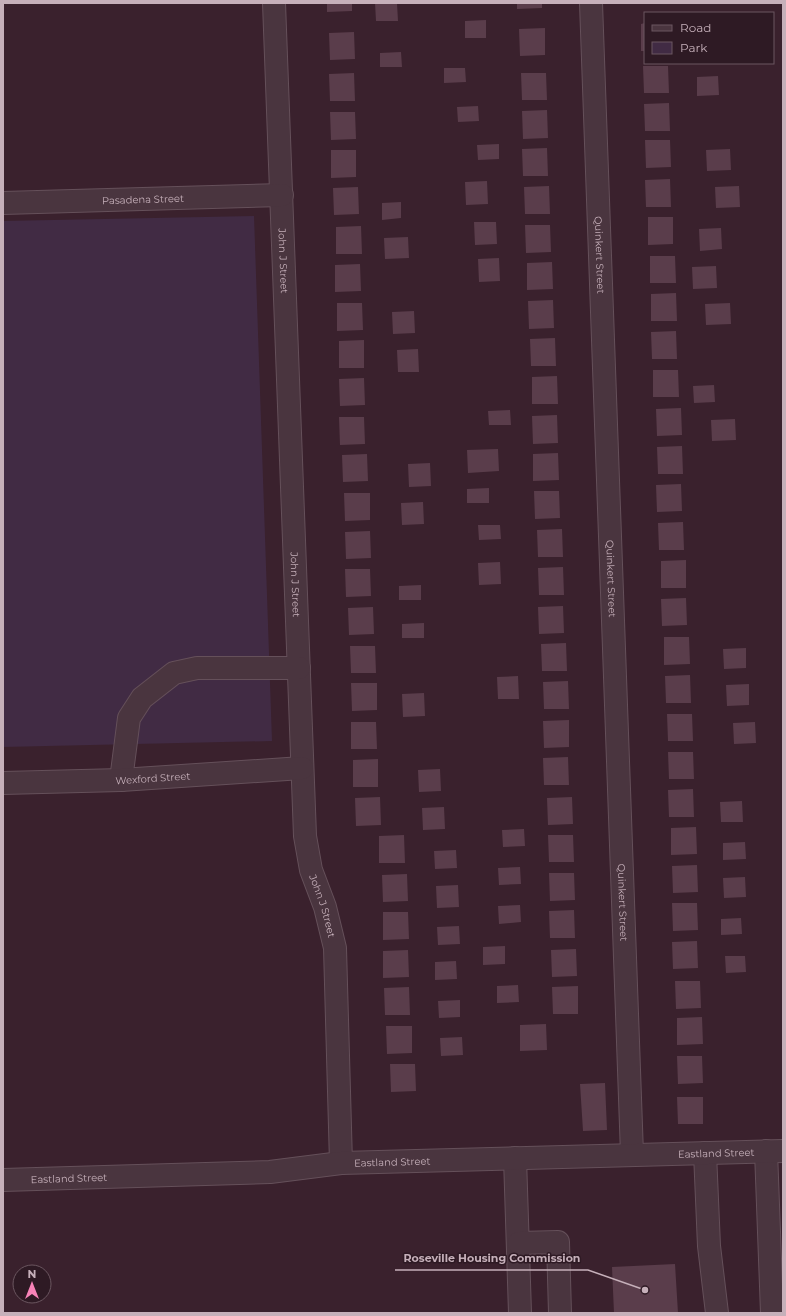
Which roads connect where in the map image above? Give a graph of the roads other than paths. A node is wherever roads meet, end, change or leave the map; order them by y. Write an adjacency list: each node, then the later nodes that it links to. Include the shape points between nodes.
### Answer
1 (274, 3): 3 (street, John J Street)
2 (591, 3): 11 (street, Quinkert Street)
3 (282, 195): 4 (street, Pasadena Street); 5 (street, John J Street)
4 (3, 203)
5 (299, 668): 6 (street, John J Street); 7 (street, via 197,668 174,673 142,698 129,718)
6 (302, 768): 7 (street, Wexford Street); 13 (street, John J Street, via 307,854 335,948)
7 (121, 780): 8 (street, Wexford Street)
8 (3, 783)
9 (774, 1151): 10 (street, Eastland Street); 19 (street)
10 (705, 1152): 11 (street, Eastland Street); 18 (street, via 710,1246)
11 (632, 1154): 12 (street, Eastland Street)
12 (515, 1158): 13 (street, Eastland Street); 15 (street)
13 (341, 1163): 14 (street, Eastland Street, via 270,1172)
14 (3, 1180)
15 (519, 1242): 16 (street); 17 (street, via 558,1242)
16 (520, 1313)
17 (560, 1313)
18 (717, 1313)
19 (772, 1313)

